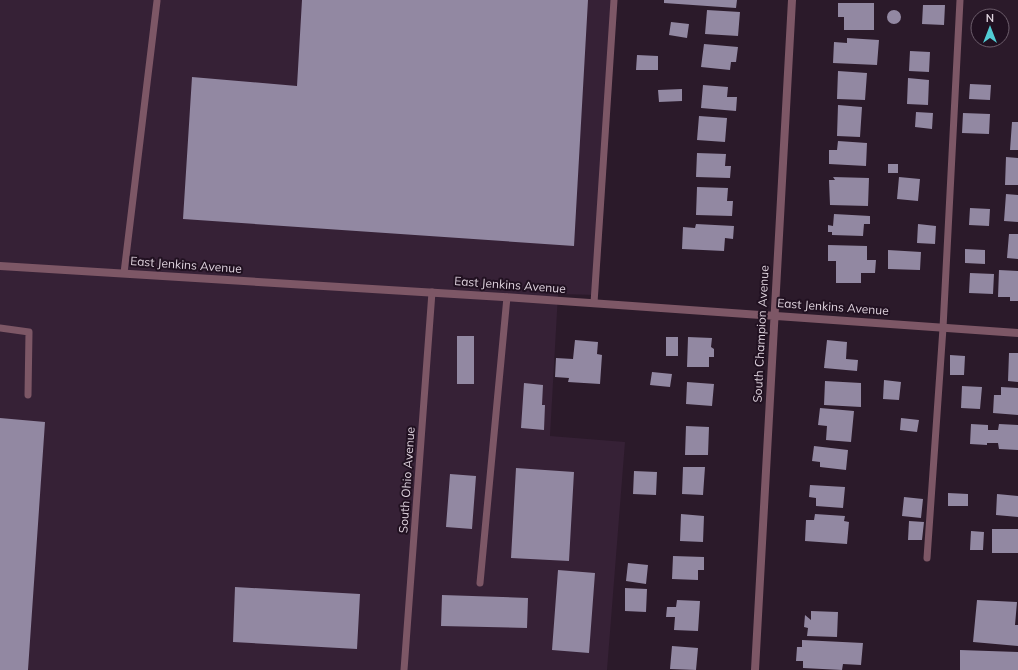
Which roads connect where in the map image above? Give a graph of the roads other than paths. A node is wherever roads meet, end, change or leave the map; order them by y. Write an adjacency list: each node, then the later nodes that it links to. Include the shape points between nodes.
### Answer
1 (614, 0): 9 (lane)
2 (792, 0): 10 (street, South Champion Avenue)
3 (960, 0): 12 (lane)
4 (157, 1): 6 (lane)
5 (0, 266): 6 (street, East Jenkins Avenue)
6 (124, 273): 7 (street, East Jenkins Avenue)
7 (432, 292): 8 (street, East Jenkins Avenue); 17 (lane, South Ohio Avenue)
8 (507, 297): 9 (street, East Jenkins Avenue); 16 (lane)
9 (594, 303): 10 (street, East Jenkins Avenue)
10 (774, 315): 12 (street, East Jenkins Avenue); 18 (street, South Champion Avenue)
11 (0, 328): 14 (lane, via 29,332)
12 (943, 328): 13 (street, East Jenkins Avenue); 15 (lane)
13 (1018, 333)
14 (28, 395)
15 (927, 558)
16 (480, 583)
17 (404, 670)
18 (755, 670)

